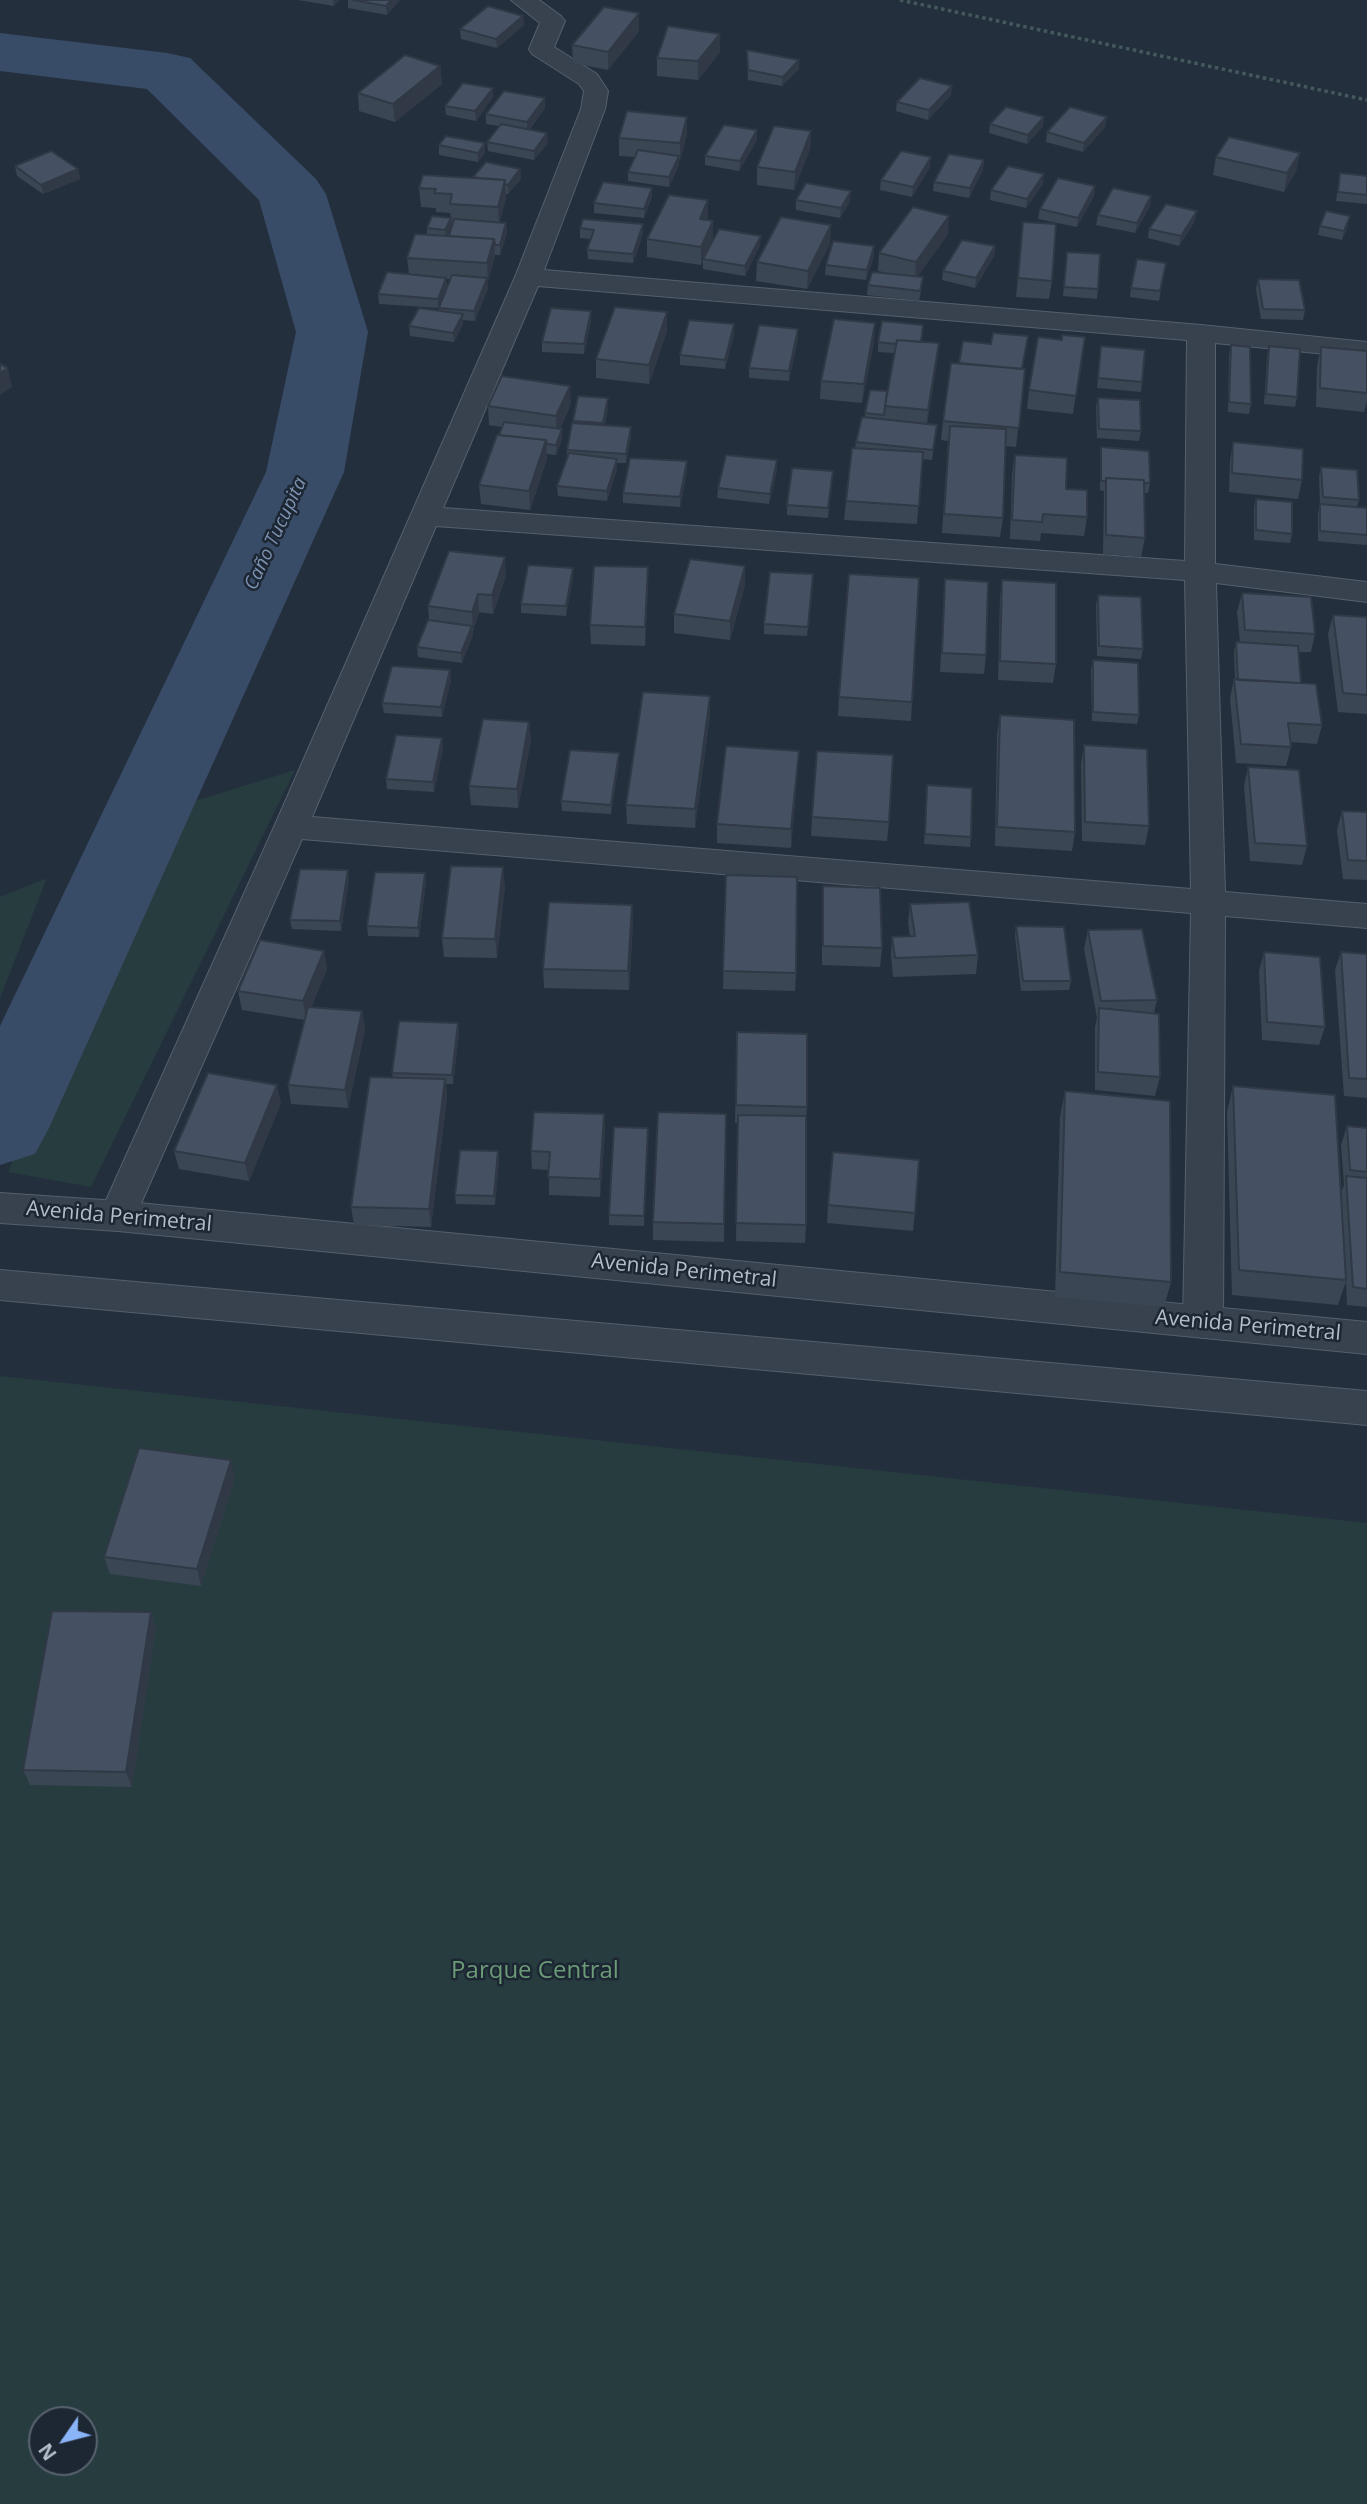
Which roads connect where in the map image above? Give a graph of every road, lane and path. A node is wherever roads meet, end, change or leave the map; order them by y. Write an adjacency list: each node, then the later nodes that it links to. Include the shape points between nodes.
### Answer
1 (523, 0): 4 (street, via 554,21 541,49 588,79 596,92)
2 (900, 0): 3 (path)
3 (1367, 100)
4 (528, 277): 5 (street); 7 (street)
5 (1200, 333): 6 (street); 8 (street)
6 (1367, 351)
7 (424, 516): 8 (street); 10 (street)
8 (1200, 572): 9 (street); 11 (street)
9 (1367, 592)
10 (291, 827): 11 (street); 14 (street)
11 (1209, 902): 12 (street); 16 (street)
12 (1367, 916)
13 (6, 1208): 14 (street, Avenida Perimetral)
14 (118, 1216): 16 (street, Avenida Perimetral)
15 (0, 1285): 18 (street)
16 (1203, 1322): 17 (street, Avenida Perimetral)
17 (1367, 1338)
18 (1367, 1408)

